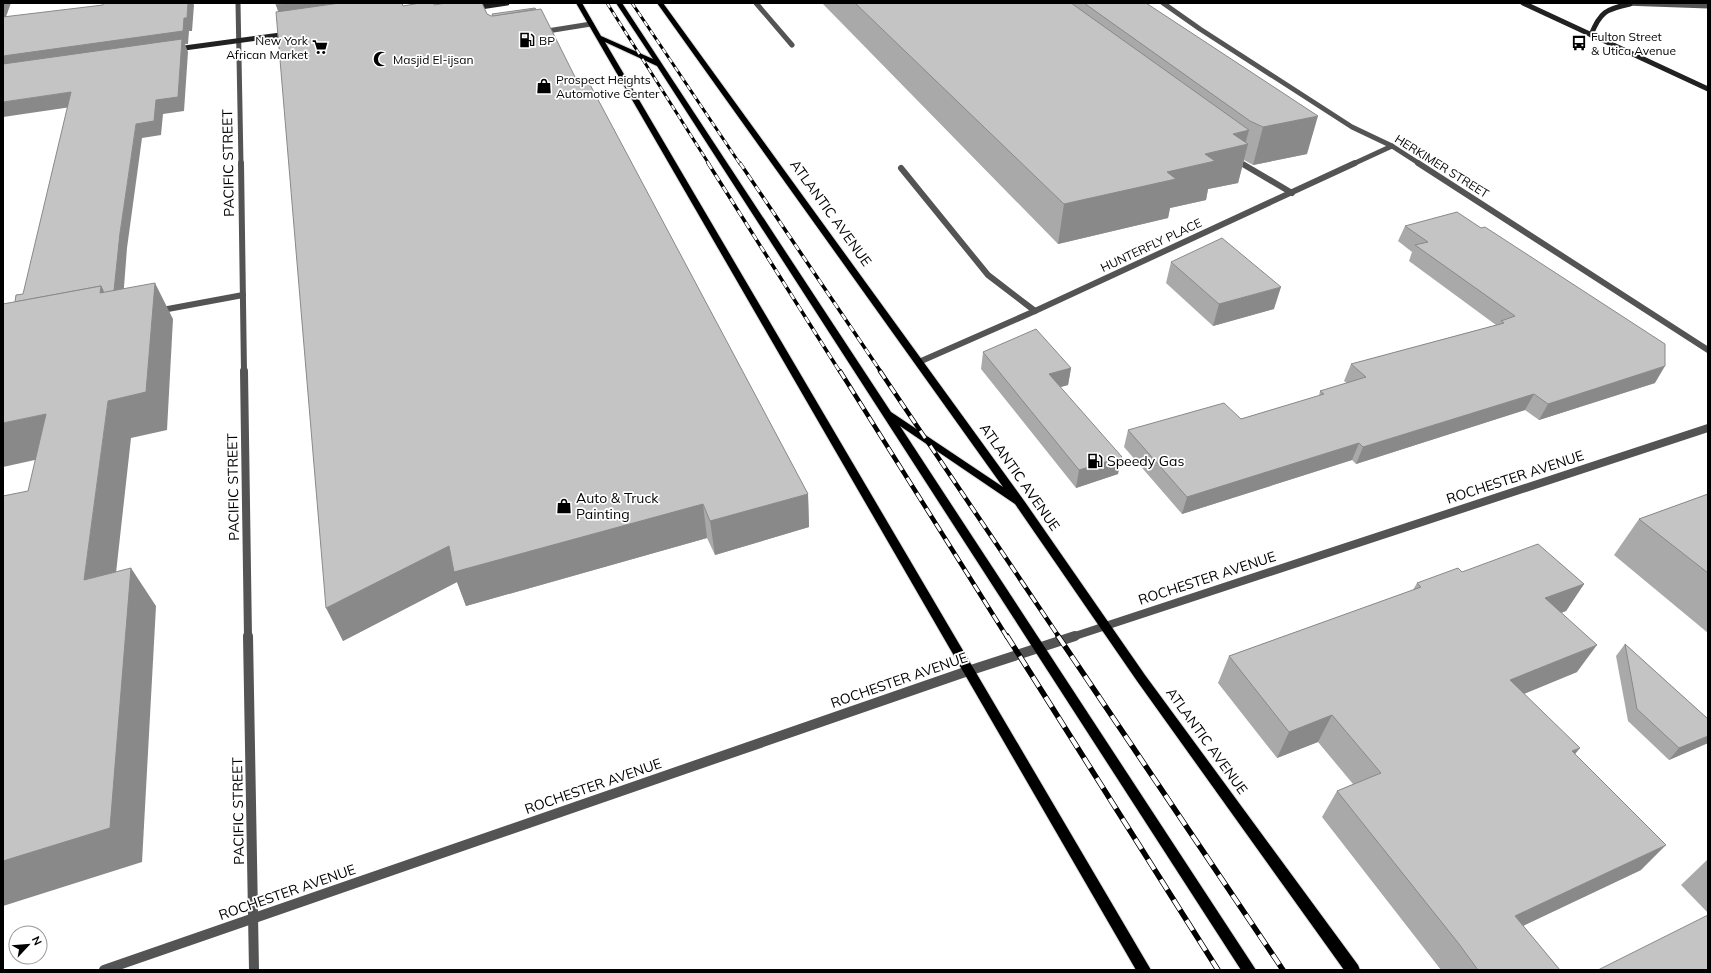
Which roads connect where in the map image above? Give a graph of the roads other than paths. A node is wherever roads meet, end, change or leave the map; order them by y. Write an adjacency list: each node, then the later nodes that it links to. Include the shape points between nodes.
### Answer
1 (238, 3): 20 (street, PACIFIC STREET)
2 (506, 3): 11 (main road)
3 (579, 3): 15 (main road)
4 (620, 3): 23 (main road)
5 (660, 3): 33 (main road, ATLANTIC AVENUE)
6 (756, 3): 21 (street)
7 (1163, 3): 25 (street, HERKIMER STREET, via 1352,128)
8 (1523, 3): 18 (main road)
9 (1623, 3): 10 (street)
10 (1630, 4): 12 (street); 18 (main road, via 1607,10 1598,16)
11 (481, 6): 13 (main road); 14 (street)
12 (1708, 6)
13 (468, 8)
14 (484, 12)
15 (591, 24): 17 (street); 19 (main road)
16 (294, 33): 20 (main road)
17 (532, 33)
18 (1591, 35): 24 (main road)
19 (599, 37): 23 (main road); 39 (main road)
20 (238, 41): 22 (main road); 29 (street, PACIFIC STREET)
21 (792, 45)
22 (173, 50)
23 (661, 66): 34 (main road)
24 (1708, 89)
25 (1392, 146): 28 (street, HUNTERFLY PLACE); 32 (street, HERKIMER STREET)
26 (1226, 153): 28 (street)
27 (900, 168): 30 (street, via 988,275)
28 (1292, 193): 30 (street, HUNTERFLY PLACE)
29 (243, 295): 31 (street); 40 (street, PACIFIC STREET)
30 (1035, 311): 33 (street, HUNTERFLY PLACE)
31 (151, 312)
32 (1708, 350)
33 (919, 362): 36 (main road, ATLANTIC AVENUE)
34 (885, 412): 36 (main road); 38 (main road)
35 (1708, 428): 37 (street, ROCHESTER AVENUE)
36 (1021, 505): 37 (main road, ATLANTIC AVENUE)
37 (1104, 626): 38 (street, ROCHESTER AVENUE); 45 (main road, ATLANTIC AVENUE)
38 (1040, 647): 39 (street, ROCHESTER AVENUE); 44 (main road)
39 (968, 671): 40 (street, ROCHESTER AVENUE); 43 (main road)
40 (253, 919): 41 (street, ROCHESTER AVENUE); 42 (street, PACIFIC STREET)
41 (104, 970)
42 (254, 970)
43 (1144, 970)
44 (1249, 970)
45 (1353, 970)

